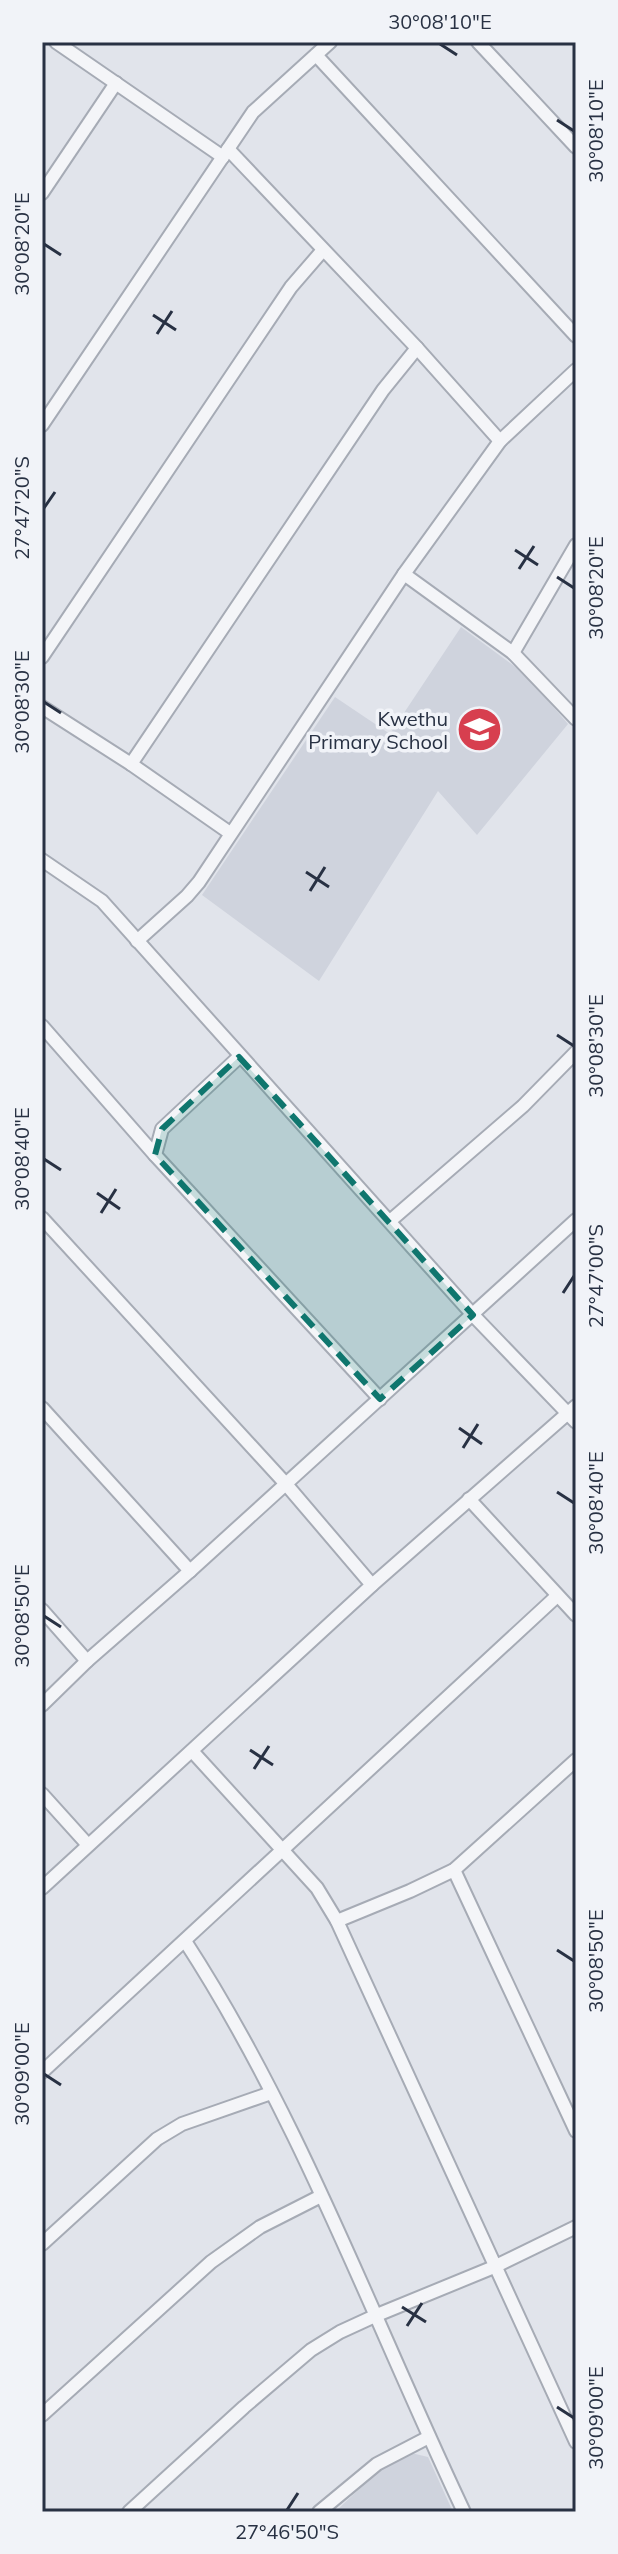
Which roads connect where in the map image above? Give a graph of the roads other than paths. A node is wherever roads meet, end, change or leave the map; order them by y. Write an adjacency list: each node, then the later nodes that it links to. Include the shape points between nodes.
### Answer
1 (56, 42): 5 (street)
2 (330, 42): 4 (street)
3 (478, 42): 6 (street)
4 (316, 55): 7 (street, via 253,112); 10 (street)
5 (116, 83): 7 (street); 8 (street)
6 (576, 147)
7 (226, 153): 9 (street); 13 (street)
8 (42, 193)
9 (323, 250): 11 (street); 18 (street, via 291,287)
10 (576, 336)
11 (417, 348): 14 (street); 21 (street, via 383,390)
12 (576, 370): 14 (street)
13 (42, 425)
14 (500, 441): 16 (street)
15 (576, 545): 17 (street)
16 (404, 574): 17 (street); 22 (street)
17 (513, 653): 20 (street)
18 (42, 657)
19 (42, 707): 21 (street)
20 (576, 719)
21 (131, 764): 22 (street)
22 (230, 833): 24 (street, via 187,896)
23 (42, 860): 24 (street, via 90,891)
24 (137, 941): 27 (street)
25 (42, 1026): 28 (street)
26 (576, 1052): 31 (street, via 523,1106)
27 (239, 1057): 28 (street, via 162,1129); 31 (street)
28 (155, 1155): 33 (street)
29 (42, 1218): 36 (street)
30 (576, 1220): 32 (street)
31 (390, 1221): 32 (street)
32 (473, 1315): 33 (street); 35 (street)
33 (380, 1399): 36 (street)
34 (42, 1408): 38 (street)
35 (574, 1414): 37 (street)
36 (285, 1483): 38 (street); 39 (street)
37 (469, 1499): 39 (street); 40 (street)
38 (190, 1571): 43 (street)
39 (372, 1585): 45 (street)
40 (557, 1596): 42 (street); 49 (street)
41 (42, 1610): 43 (street)
42 (576, 1615)
43 (87, 1661): 44 (street)
44 (42, 1705)
45 (192, 1751): 48 (street); 49 (street)
46 (576, 1760): 50 (street)
47 (42, 1794): 48 (street)
48 (88, 1845): 51 (street)
49 (282, 1849): 52 (street, via 317,1888); 53 (street)
50 (454, 1870): 52 (street); 56 (street)
51 (42, 1888)
52 (337, 1921): 60 (street)
53 (185, 1941): 54 (street); 55 (street, via 238,2025)
54 (42, 2072)
55 (271, 2093): 57 (street); 59 (street, via 182,2124 157,2139)
56 (576, 2131)
57 (321, 2196): 61 (street); 62 (street, via 260,2227 211,2262)
58 (576, 2227): 60 (street)
59 (42, 2244)
60 (494, 2267): 61 (street); 64 (street)
61 (377, 2315): 63 (street); 65 (street, via 311,2350)
62 (42, 2415)
63 (429, 2437): 66 (street, via 377,2464); 67 (street)
64 (576, 2442)
65 (129, 2512)
66 (319, 2512)
67 (464, 2512)

